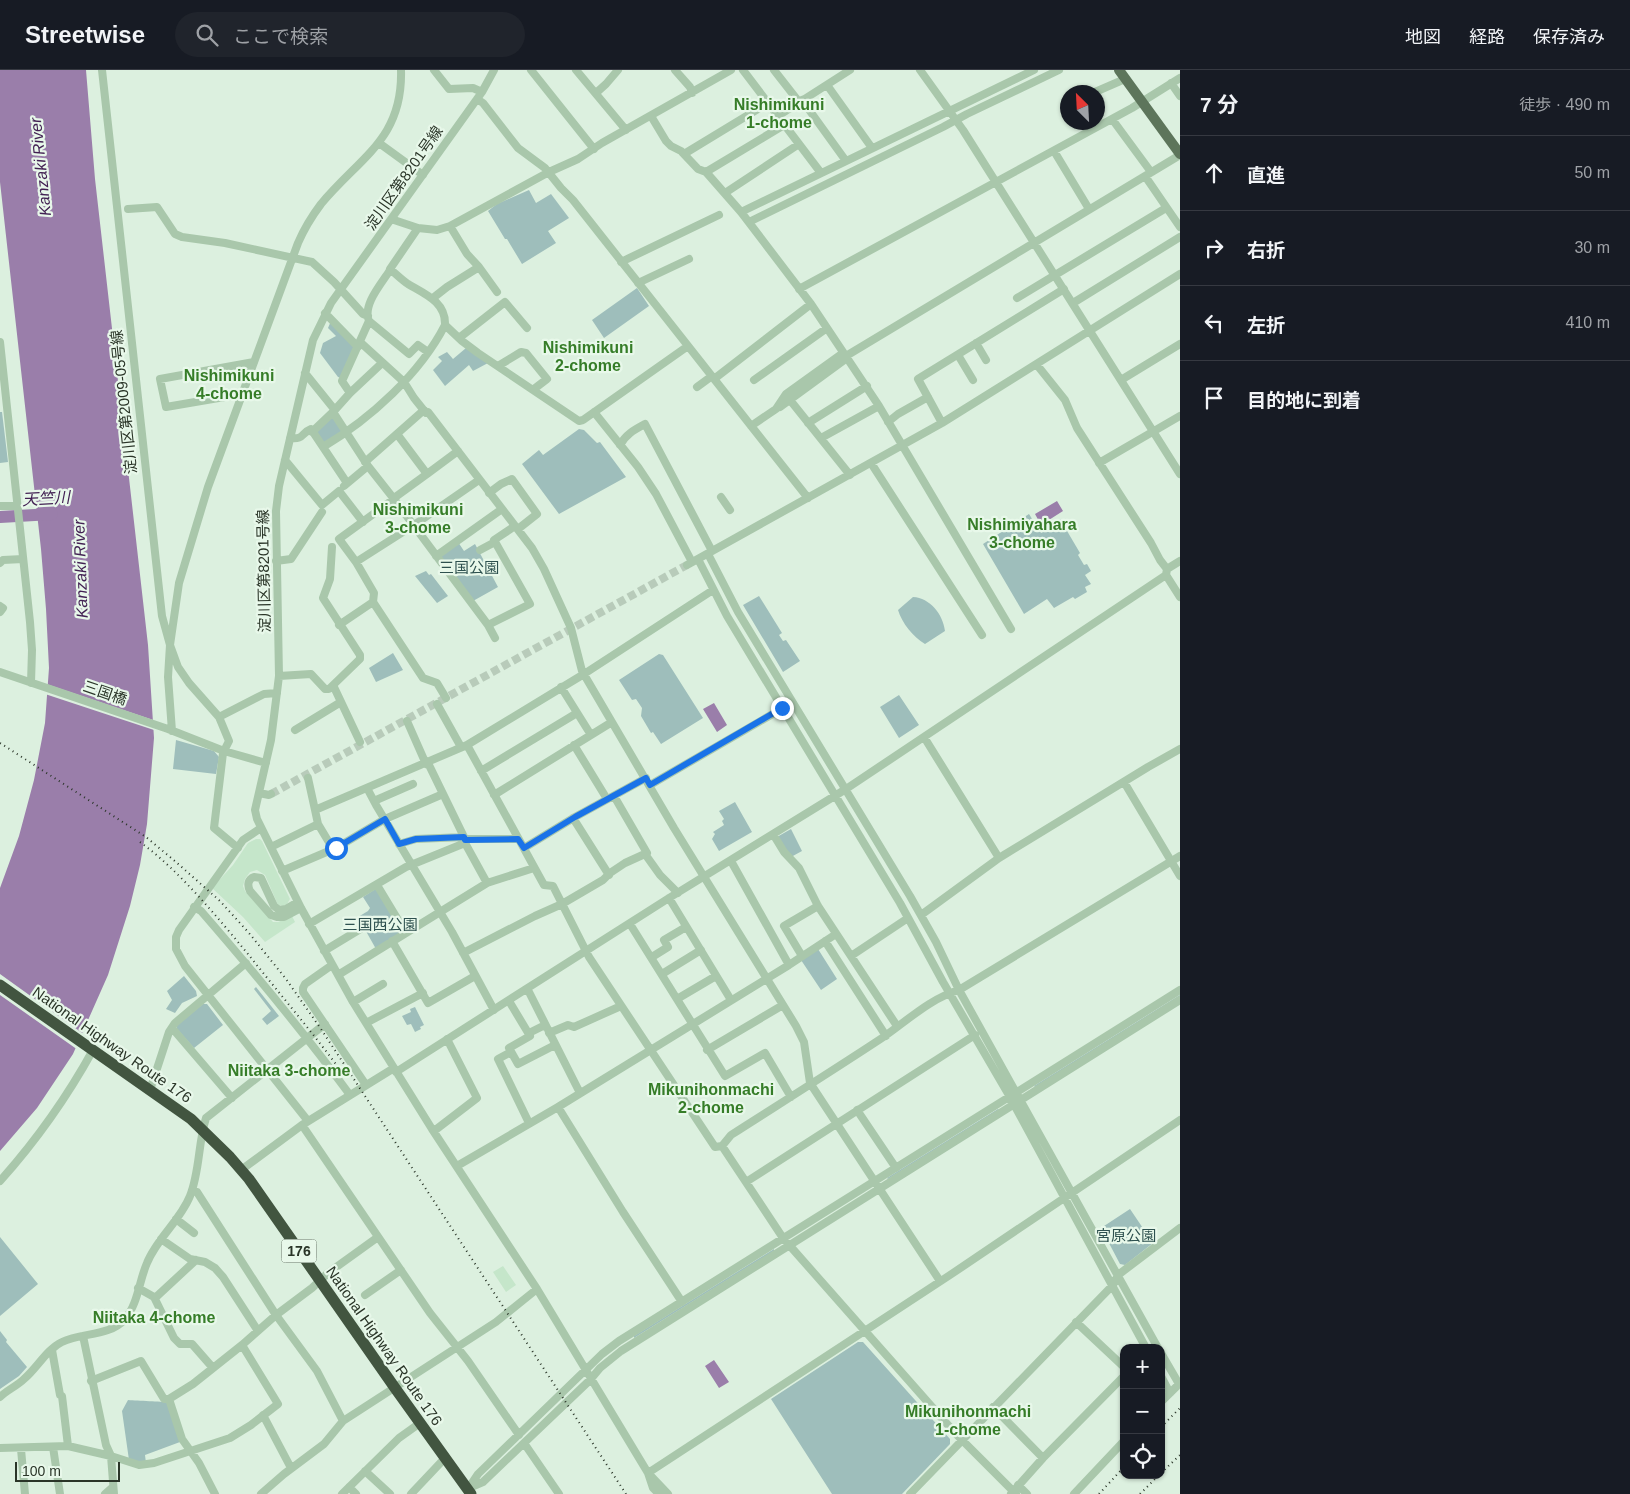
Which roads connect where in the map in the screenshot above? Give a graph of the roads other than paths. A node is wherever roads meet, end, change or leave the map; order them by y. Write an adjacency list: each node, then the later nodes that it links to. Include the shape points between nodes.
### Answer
1 (102, 70): 178 (street, 淀川区第2009-05号線, via 162,616)
2 (402, 70): 36 (street, via 396,109)
3 (434, 70): 23 (street, via 449,89 473,88)
4 (494, 70): 23 (street, 淀川区第8201号線)
5 (531, 70): 39 (street)
6 (576, 70): 21 (street)
7 (618, 70): 21 (street)
8 (675, 70): 22 (street)
9 (731, 70): 22 (street)
10 (742, 70): 26 (street)
11 (774, 70): 25 (street)
12 (850, 70): 19 (street)
13 (1034, 70): 28 (street)
14 (1059, 70): 32 (street)
15 (922, 71): 28 (street)
16 (1122, 74): 20 (street); 27 (main road)
17 (1180, 78): 18 (street)
18 (1171, 83): 24 (street); 27 (street)
19 (827, 85): 25 (street); 38 (street)
20 (1105, 85)
21 (596, 93): 34 (street)
22 (692, 93): 29 (street)
23 (479, 95): 44 (street, via 518,148); 48 (street, 淀川区第8201号線)
24 (1180, 96)
25 (800, 101): 30 (street); 43 (street)
26 (768, 102): 30 (street); 41 (street)
27 (1142, 102): 31 (street); 42 (main road)
28 (950, 111): 32 (street); 38 (street)
29 (651, 116): 34 (street); 41 (street, via 666,141)
30 (778, 116): 33 (street)
31 (1112, 119): 35 (street); 47 (street)
32 (956, 120): 49 (street); 57 (street)
33 (784, 125): 37 (street); 45 (street)
34 (626, 130): 39 (street)
35 (1090, 131): 40 (street)
36 (379, 144): 48 (street); 63 (street, via 320,205 302,233)
37 (799, 144): 46 (street); 50 (street)
38 (872, 148): 43 (street)
39 (594, 149): 44 (street)
40 (1054, 151): 49 (street); 53 (street)
41 (684, 154): 45 (street, via 698,169)
42 (1180, 154): 47 (street)
43 (846, 161): 46 (street)
44 (549, 172): 58 (street); 65 (street)
45 (706, 172): 50 (street)
46 (821, 173): 54 (street)
47 (1148, 174): 51 (street); 53 (street)
48 (423, 175): 56 (street, 淀川区第8201号線)
49 (996, 182): 62 (street); 71 (street)
50 (725, 193): 54 (street)
51 (1166, 208): 59 (street); 68 (street)
52 (128, 209): 63 (street, via 157,207 175,234 182,237)
53 (1089, 210): 62 (street)
54 (741, 212): 57 (street)
55 (719, 215): 65 (street)
56 (391, 219): 60 (street); 73 (street, 淀川区第8201号線)
57 (749, 222): 71 (street)
58 (450, 226): 60 (street, via 437,230); 66 (street)
59 (1180, 227)
60 (418, 228): 67 (street)
61 (1180, 237): 77 (street)
62 (1034, 243): 68 (street); 92 (street)
63 (293, 257): 73 (street, via 312,262); 95 (street)
64 (689, 259): 70 (street)
65 (622, 262): 70 (street)
66 (479, 267): 74 (street); 75 (street)
67 (390, 270): 75 (street); 80 (street, via 372,297)
68 (1054, 274): 72 (street); 76 (street)
69 (1180, 274): 84 (street)
70 (638, 283): 90 (street)
71 (799, 289): 78 (street)
72 (1064, 289): 77 (street); 88 (street)
73 (340, 290): 79 (street, 淀川区第8201号線); 80 (street)
74 (497, 292)
75 (433, 298): 81 (street, via 446,314)
76 (1017, 298)
77 (1072, 303): 84 (street)
78 (811, 304): 83 (street); 100 (street)
79 (326, 313): 87 (street); 99 (street, 淀川区第8201号線, via 313,340)
80 (368, 318): 87 (street); 91 (street, via 409,354 418,345)
81 (445, 325): 85 (street); 91 (street)
82 (527, 328): 85 (street, via 505,302)
83 (827, 328): 92 (street); 101 (street)
84 (1090, 331): 97 (street); 103 (street)
85 (459, 338): 98 (street)
86 (0, 342): 146 (street)
87 (359, 344): 96 (street); 108 (street, via 342,381)
88 (976, 344): 93 (street); 94 (street)
89 (1180, 344): 103 (street)
90 (688, 346): 100 (street); 115 (street)
91 (428, 352): 104 (street)
92 (845, 355): 105 (street); 111 (street); 120 (street, via 786,394 776,409)
93 (958, 355): 102 (street); 110 (street, via 918,379)
94 (986, 360)
95 (254, 362): 109 (street); 109 (street, via 160,379 166,407)
96 (382, 363): 104 (street); 108 (street)
97 (1037, 365): 119 (street); 132 (street, via 1067,403 1077,428)
98 (498, 366): 107 (street); 107 (street, via 521,352 526,353 547,379)
99 (305, 373): 113 (street); 125 (street, 淀川区第8201号線)
100 (713, 378): 106 (street); 120 (street)
101 (754, 380)
102 (973, 380)
103 (1121, 380): 121 (street)
104 (404, 382): 114 (street); 123 (street)
105 (867, 386): 112 (street); 118 (street)
106 (697, 387)
107 (534, 389): 115 (street, via 579,421)
108 (350, 393): 113 (street)
109 (242, 394): 178 (street, via 212,474 179,583)
110 (928, 397): 117 (street); 119 (street)
111 (790, 400): 118 (street); 120 (street)
112 (880, 406): 117 (street); 126 (street)
113 (333, 410): 122 (street); 123 (street)
114 (424, 410): 124 (street); 130 (street)
115 (594, 412): 127 (street)
116 (1180, 416): 121 (street)
117 (888, 422): 128 (street)
118 (808, 423): 126 (street)
119 (942, 423): 128 (street)
120 (752, 427): 144 (street)
121 (1153, 431): 132 (street); 136 (street)
122 (312, 432): 125 (street, via 311,429 302,437); 129 (street)
123 (347, 432): 129 (street); 134 (street)
124 (397, 434): 134 (street); 135 (street)
125 (290, 438): 131 (street, 淀川区第8201号線)
126 (821, 438): 137 (street)
127 (620, 445): 156 (street, via 624,437 645,424); 162 (street, via 656,494)
128 (902, 446): 133 (street); 173 (street)
129 (323, 448): 139 (street)
130 (458, 451): 135 (street); 138 (street)
131 (285, 460): 140 (street, via 322,505); 159 (street, 淀川区第8201号線, via 276,510)
132 (1099, 462): 164 (street)
133 (871, 463): 137 (street); 174 (street)
134 (367, 464): 139 (street); 143 (street)
135 (427, 474): 143 (street)
136 (1180, 474)
137 (850, 475): 144 (street)
138 (479, 480): 141 (street); 151 (street)
139 (347, 483): 140 (street)
140 (339, 491): 150 (street)
141 (490, 493): 147 (street); 152 (street, via 512,479 536,514)
142 (721, 496): 148 (street)
143 (394, 498): 150 (street); 151 (street)
144 (808, 498): 156 (street)
145 (0, 506): 146 (street)
146 (17, 507): 158 (street)
147 (502, 509): 152 (street); 157 (street)
148 (730, 510)
149 (322, 512): 159 (street, via 291,559)
150 (363, 522): 161 (street, via 339,539)
151 (414, 525): 157 (street); 161 (street)
152 (517, 527): 153 (street); 180 (street, via 544,568 571,628)
153 (495, 542): 155 (street); 172 (street, via 530,604)
154 (332, 547): 171 (street, via 330,578 323,598)
155 (480, 550)
156 (710, 553): 162 (street); 165 (street)
157 (436, 556): 172 (street)
158 (23, 558): 163 (street); 182 (street)
159 (276, 560): 181 (street, 淀川区第8201号線)
160 (1180, 561): 164 (street)
161 (356, 562): 168 (street, via 374,593)
162 (692, 562): 166 (street)
163 (0, 563)
164 (1167, 572): 167 (street); 198 (street)
165 (724, 586): 166 (street); 175 (street)
166 (714, 591): 177 (street); 180 (street)
167 (1180, 597)
168 (373, 602): 171 (street); 186 (street, via 423,678 437,682)
169 (0, 606): 170 (street, via 3,608)
170 (0, 612)
171 (339, 625): 183 (street, via 360,659)
172 (488, 625): 176 (street)
173 (1011, 629)
174 (982, 635)
175 (753, 636): 177 (street, via 748,635); 189 (street)
176 (495, 638)
177 (743, 642): 190 (street)
178 (170, 645): 192 (street, via 178,667); 195 (street, 淀川区第2009-05号線)
179 (0, 672): 182 (street, 三国橋)
180 (584, 674): 184 (street); 194 (street)
181 (279, 676): 183 (street, via 311,674 325,689); 185 (street, 淀川区第8201号線)
182 (32, 683): 195 (street, 三国橋)
183 (333, 685): 187 (street)
184 (561, 687): 191 (street); 201 (street)
185 (278, 693): 192 (street, via 264,694); 205 (street, 淀川区第8201号線)
186 (446, 698)
187 (341, 702): 196 (street); 199 (street)
188 (437, 704): 201 (street)
189 (793, 704): 190 (street); 212 (street)
190 (783, 709): 208 (street); 217 (street)
191 (576, 713): 197 (street); 206 (street)
192 (219, 717): 203 (street, via 229,741)
193 (407, 721): 204 (street)
194 (612, 722): 197 (street); 208 (street)
195 (170, 730): 203 (street, 三国橋)
196 (295, 730)
197 (590, 735): 200 (street)
198 (924, 737): 212 (street); 235 (street)
199 (360, 742)
200 (574, 745): 216 (street); 218 (street)
201 (464, 746): 204 (street); 206 (street)
202 (1180, 750): 209 (street)
203 (224, 751): 205 (street, 三国橋); 230 (street, via 214,828)
204 (427, 763): 211 (street); 215 (street)
205 (266, 764): 213 (street, 淀川区第8201号線)
206 (481, 771): 216 (street)
207 (308, 778): 220 (street)
208 (648, 782): 218 (street); 243 (street)
209 (1124, 782): 235 (street); 237 (street)
210 (413, 784): 219 (street)
211 (367, 788): 219 (street); 220 (street)
212 (846, 789): 217 (street); 253 (street)
213 (259, 793): 214 (street); 224 (street, 淀川区第8201号線, via 255,810)
214 (271, 794)
215 (443, 794): 222 (street); 227 (street)
216 (494, 796): 226 (street)
217 (835, 796): 225 (street); 254 (street)
218 (610, 797): 221 (street); 233 (street)
219 (374, 801): 222 (street)
220 (315, 810): 223 (street)
221 (573, 818): 231 (street); 241 (street)
222 (385, 819): 228 (street); 232 (street)
223 (318, 824): 229 (street); 232 (street)
224 (261, 828): 229 (street, 淀川区第8201号線); 230 (street)
225 (773, 834): 236 (street); 251 (street, via 784,852 800,868)
226 (518, 839): 227 (street); 231 (street)
227 (465, 840): 228 (street, via 416,839); 238 (street); 244 (street)
228 (399, 844): 238 (street)
229 (270, 847): 240 (street, 淀川区第8201号線)
230 (238, 848): 250 (street)
231 (524, 848): 239 (street)
232 (333, 849): 240 (street)
233 (645, 854): 241 (street); 246 (street)
234 (1180, 856): 237 (street)
235 (999, 858): 253 (street)
236 (731, 860): 243 (street); 272 (street)
237 (1171, 861): 242 (street); 281 (street)
238 (411, 865): 245 (street); 252 (street)
239 (534, 868): 244 (street); 248 (street, via 544,885 552,886)
240 (282, 871): 249 (street, 淀川区第8201号線)
241 (609, 875): 248 (street)
242 (1180, 876)
243 (704, 877): 246 (street); 277 (street)
244 (487, 883): 252 (street)
245 (377, 885): 255 (street); 259 (street)
246 (678, 893): 247 (street)
247 (669, 898): 256 (street); 257 (street)
248 (562, 904): 265 (street); 266 (street)
249 (299, 905): 249 (street, via 282,917 273,916 250,891 249,881 254,877 260,878 279,910); 255 (street, 淀川区第8201号線)
250 (194, 906): 270 (street); 285 (street, via 177,934 176,949 182,963)
251 (818, 906): 260 (street); 267 (street, via 784,926)
252 (439, 912): 259 (street); 266 (street)
253 (921, 915): 281 (street)
254 (908, 918): 268 (street); 284 (street)
255 (309, 924): 264 (street, 淀川区第8201号線)
256 (630, 924): 265 (street); 269 (street)
257 (686, 926): 263 (street); 269 (street, via 664,940 668,947)
258 (362, 928): 264 (street)
259 (406, 933): 262 (street)
260 (836, 934): 261 (street); 268 (street)
261 (825, 941): 267 (street); 303 (street)
262 (392, 942): 274 (street); 283 (street)
263 (701, 950): 273 (street); 276 (street)
264 (324, 951): 271 (street, 淀川区第8201号線)
265 (586, 951): 280 (street); 292 (street)
266 (463, 953): 275 (street)
267 (802, 956): 272 (street)
268 (851, 956): 298 (street)
269 (652, 957): 273 (street)
270 (246, 963): 285 (street); 304 (street)
271 (332, 965): 274 (street, 淀川区第8201号線); 296 (street, via 302,989)
272 (789, 965): 277 (street)
273 (662, 974): 286 (street)
274 (338, 975): 290 (street, 淀川区第8201号線)
275 (475, 976): 283 (street, via 428,1003); 293 (street)
276 (716, 976): 286 (street); 287 (street)
277 (767, 978): 287 (street); 291 (street)
278 (383, 984): 290 (street)
279 (0, 985): 307 (highway, National Highway Route 176 / 176)
280 (528, 990): 289 (street); 297 (street)
281 (959, 990): 284 (street); 317 (street)
282 (1180, 990): 317 (street)
283 (423, 993): 294 (street)
284 (951, 993): 298 (street); 302 (street)
285 (208, 996): 299 (street); 311 (street)
286 (676, 999): 295 (street)
287 (731, 1000): 295 (street)
288 (1180, 1000): 321 (street)
289 (509, 1001): 293 (street); 301 (street)
290 (353, 1002): 294 (street, 淀川区第8201号線)
291 (783, 1005): 309 (street); 314 (street, via 804,1042)
292 (621, 1006): 300 (street, via 574,1027 568,1025); 308 (street)
293 (494, 1010): 305 (street)
294 (366, 1023): 312 (street, 淀川区第8201号線)
295 (691, 1023): 308 (street); 309 (street)
296 (325, 1024): 304 (street); 313 (street)
297 (545, 1025): 300 (street); 301 (street)
298 (897, 1026): 303 (street)
299 (172, 1028): 315 (street); 320 (street)
300 (549, 1033): 306 (street)
301 (529, 1034): 310 (street, via 509,1048)
302 (975, 1034): 317 (street); 323 (street)
303 (886, 1036): 314 (street)
304 (307, 1039): 311 (street); 318 (street)
305 (447, 1039): 312 (street); 329 (street, via 477,1098)
306 (555, 1045): 310 (street, via 518,1064); 316 (street)
307 (90, 1048): 315 (highway, National Highway Route 176 / 176); 334 (street, via 64,1098 31,1145)
308 (650, 1050): 316 (street); 330 (street, via 715,1147)
309 (707, 1050): 319 (street, via 724,1076 765,1053)
310 (511, 1052): 326 (street, via 498,1059)
311 (267, 1070): 320 (street); 325 (street)
312 (395, 1070): 313 (street); 329 (street, 淀川区第8201号線)
313 (366, 1085): 318 (street)
314 (811, 1085): 319 (street); 327 (street)
315 (150, 1090): 328 (highway, National Highway Route 176 / 176)
316 (580, 1093): 322 (street)
317 (1013, 1094): 321 (street); 332 (street)
318 (350, 1095): 325 (street)
319 (791, 1097): 330 (street, via 730,1135)
320 (232, 1098): 328 (street, via 206,1118)
321 (1017, 1102): 337 (street); 339 (street); 340 (street)
322 (558, 1107): 326 (street); 358 (street)
323 (857, 1110): 327 (street); 332 (street)
324 (1180, 1120): 339 (street)
325 (305, 1123): 333 (street); 344 (street)
326 (529, 1123): 331 (street)
327 (836, 1123): 335 (street); 336 (street)
328 (203, 1129): 333 (highway, National Highway Route 176 / 176); 338 (street)
329 (434, 1131): 331 (street, 淀川区第8201号線)
330 (722, 1146): 336 (street)
331 (457, 1166): 355 (street, 淀川区第8201号線)
332 (896, 1168): 335 (street)
333 (241, 1170): 351 (highway, National Highway Route 176 / 176)
334 (0, 1181)
335 (875, 1181): 337 (street); 345 (street)
336 (746, 1182): 345 (street)
337 (880, 1188): 347 (street); 352 (street)
338 (192, 1190): 341 (street); 359 (street, via 197,1192)
339 (1071, 1192): 340 (street); 350 (street)
340 (1064, 1198): 352 (street); 353 (street)
341 (176, 1220): 343 (street); 346 (street)
342 (1180, 1228): 350 (street)
343 (194, 1233)
344 (378, 1237): 349 (street); 351 (street)
345 (783, 1238): 347 (street); 358 (street)
346 (161, 1239): 348 (street); 354 (street, via 149,1258)
347 (789, 1245): 362 (street); 373 (street, via 621,1351)
348 (196, 1260): 357 (street); 361 (street, via 215,1268 223,1277)
349 (401, 1270): 356 (street); 367 (street)
350 (1118, 1275): 353 (street); 365 (street)
351 (320, 1280): 359 (street); 378 (highway, National Highway Route 176 / 176)
352 (940, 1281): 362 (street)
353 (1113, 1285): 360 (street); 364 (street)
354 (138, 1288): 357 (street); 363 (street, via 134,1307 125,1319 111,1329)
355 (536, 1289): 367 (street, via 496,1322); 372 (street, 淀川区第8201号線)
356 (365, 1295)
357 (155, 1298): 371 (street, via 174,1338 180,1344 192,1344)
358 (682, 1302): 372 (street, via 619,1340)
359 (276, 1315): 361 (street); 385 (street, via 317,1371)
360 (1076, 1322): 370 (street); 383 (street)
361 (258, 1331): 366 (street)
362 (864, 1331): 388 (street); 401 (street)
363 (83, 1336): 368 (street, via 62,1342); 375 (street)
364 (1144, 1344)
365 (1156, 1344)
366 (242, 1345): 371 (street); 384 (street, via 278,1404)
367 (458, 1347): 378 (street); 387 (street)
368 (52, 1350): 380 (street, via 24,1380); 391 (street)
369 (1165, 1360): 376 (street)
370 (1120, 1363)
371 (213, 1368): 382 (street)
372 (584, 1371): 373 (street, 淀川区第8201号線); 387 (street)
373 (590, 1380): 389 (street); 401 (street, 淀川区第8201号線)
374 (1120, 1380): 398 (street)
375 (91, 1381): 382 (street, via 140,1362 164,1399); 396 (street)
376 (1179, 1383): 379 (street)
377 (1165, 1384): 379 (street)
378 (395, 1388): 385 (street); 386 (highway, National Highway Route 176 / 176)
379 (1170, 1393): 381 (street)
380 (0, 1397)
381 (1165, 1398)
382 (169, 1399): 395 (street)
383 (993, 1407): 388 (street); 398 (street)
384 (263, 1415): 395 (street, via 230,1438); 399 (street)
385 (343, 1420): 399 (street, via 324,1444)
386 (420, 1423): 397 (highway, National Highway Route 176 / 176); 400 (street, via 399,1438)
387 (519, 1435): 405 (street, via 478,1474)
388 (962, 1440): 404 (street); 418 (street)
389 (524, 1443): 405 (street); 415 (street)
390 (1120, 1445): 420 (street)
391 (68, 1446): 392 (street); 396 (street)
392 (53, 1447): 394 (street); 407 (street)
393 (0, 1448): 394 (street)
394 (21, 1449): 406 (street)
395 (189, 1452): 396 (street, via 139,1465); 409 (street)
396 (110, 1456): 403 (street)
397 (445, 1458): 405 (highway, National Highway Route 176 / 176); 414 (street)
398 (1043, 1458): 404 (street)
399 (291, 1468): 410 (street)
400 (365, 1471): 402 (street); 413 (street)
401 (648, 1473): 416 (street); 417 (street)
402 (349, 1487): 411 (street); 412 (street)
403 (113, 1490): 408 (street)
404 (1014, 1491): 419 (street)
405 (470, 1492)
406 (25, 1494)
407 (60, 1494)
408 (105, 1494)
409 (215, 1494)
410 (261, 1494)
411 (342, 1494)
412 (356, 1494)
413 (390, 1494)
414 (411, 1494)
415 (559, 1494)
416 (659, 1494)
417 (668, 1494)
418 (910, 1494)
419 (1027, 1494)
420 (1074, 1494)

